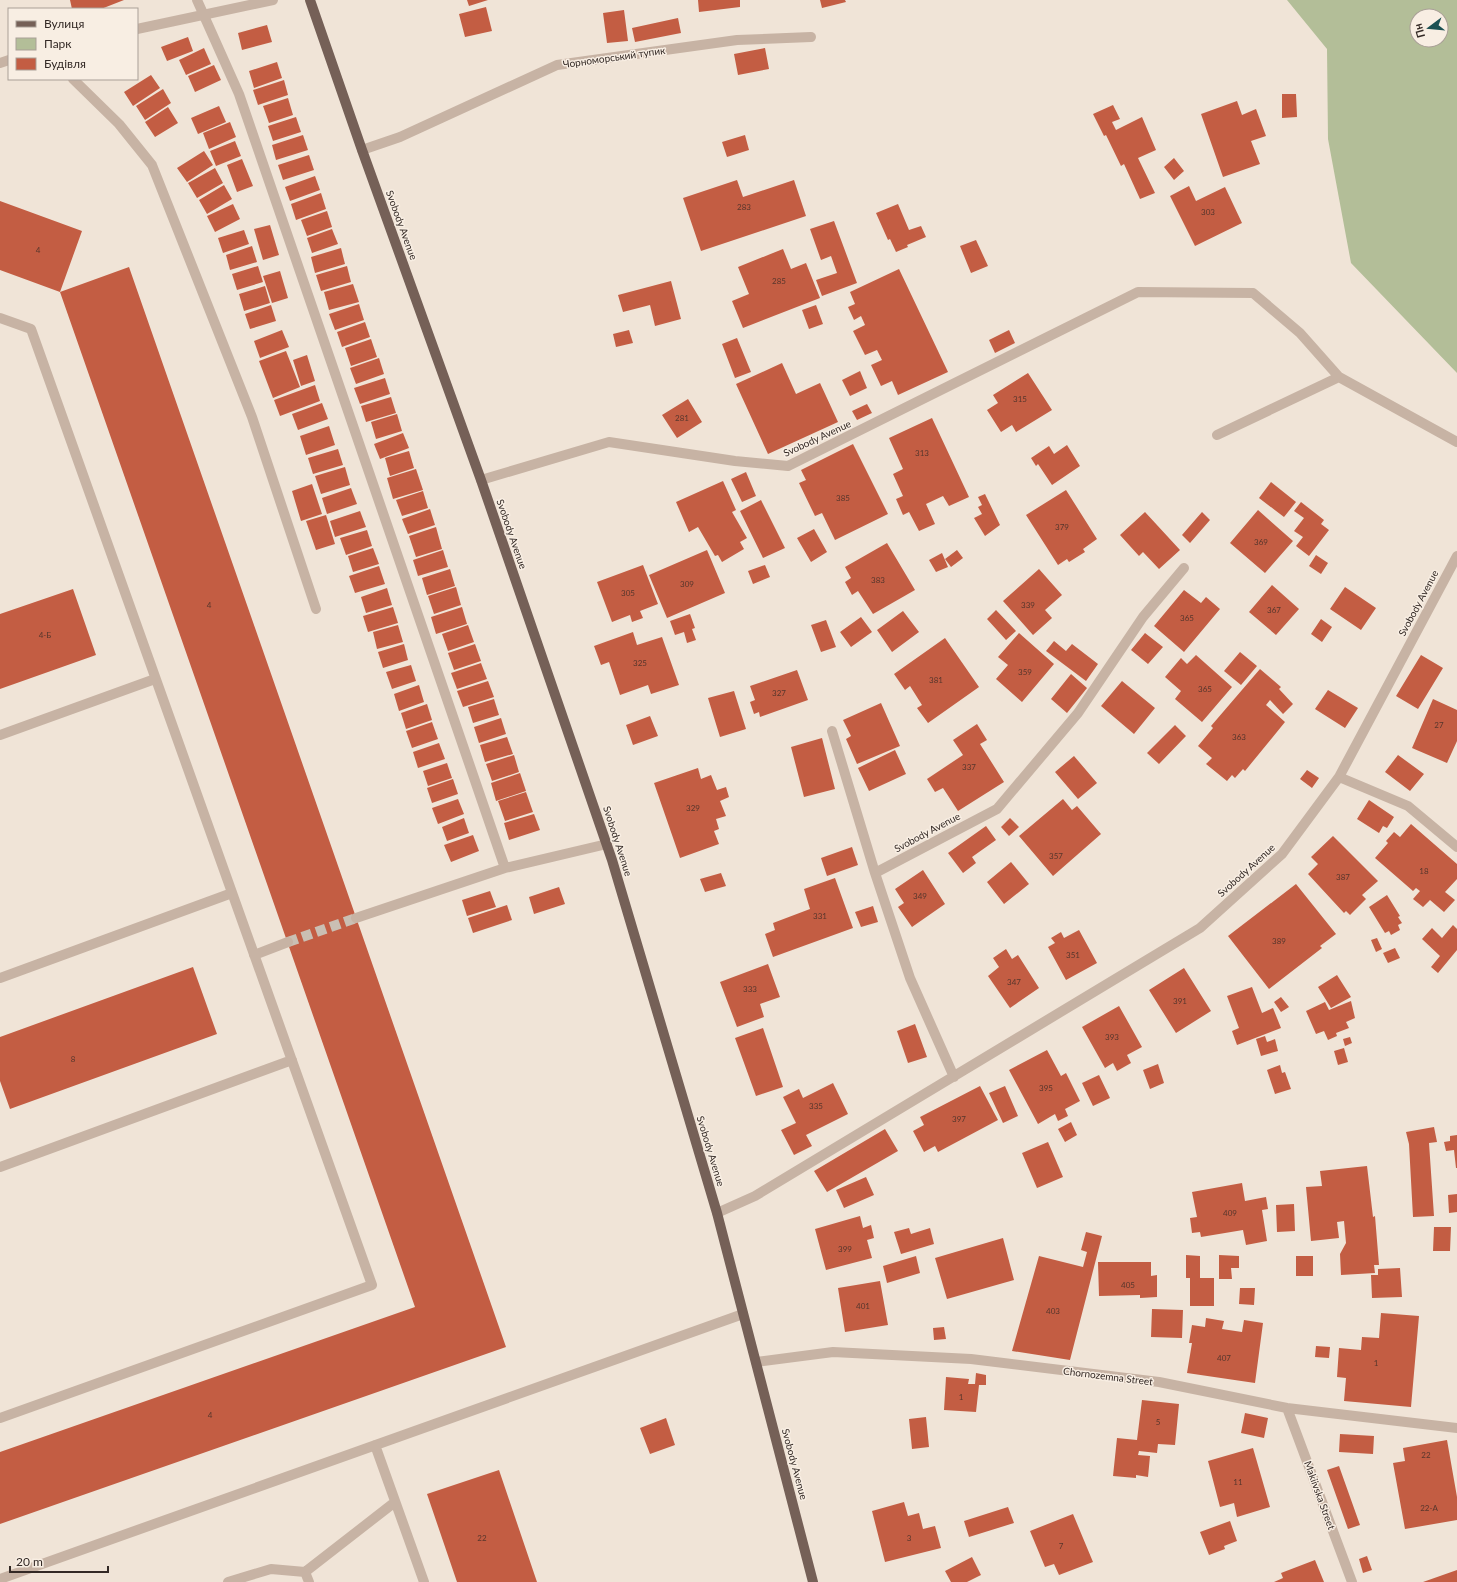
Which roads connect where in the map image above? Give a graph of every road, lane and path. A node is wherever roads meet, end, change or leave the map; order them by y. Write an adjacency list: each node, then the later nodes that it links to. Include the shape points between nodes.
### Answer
1 (197, 0): 4 (street)
2 (273, 0): 4 (street)
3 (310, 0): 8 (main road, Svobody Avenue)
4 (203, 15): 5 (street); 23 (street, via 239,94)
5 (138, 29)
6 (811, 37): 8 (street, Чорноморський тупик, via 737,40 557,65 400,137)
7 (74, 80): 16 (street, via 119,124 152,165 252,417)
8 (362, 150): 13 (main road, Svobody Avenue)
9 (0, 318): 17 (street, via 31,330)
10 (1339, 377): 11 (street); 12 (street); 13 (street, Svobody Avenue, via 1300,332 1253,293 1138,292 788,466 735,461 609,442)
11 (1217, 435)
12 (1457, 442)
13 (481, 480): 21 (main road, Svobody Avenue)
14 (1457, 556): 20 (street, Svobody Avenue)
15 (1184, 568): 24 (street, Svobody Avenue, via 1143,618 1078,713 997,809)
16 (316, 609)
17 (156, 679): 19 (street); 25 (street)
18 (832, 731): 24 (street)
19 (0, 735)
20 (1339, 777): 22 (street, via 1408,806); 31 (street, Svobody Avenue, via 1282,854 1200,928)
21 (607, 844): 23 (street); 33 (main road, Svobody Avenue)
22 (1457, 847)
23 (505, 868): 26 (street)
24 (875, 874): 31 (street, via 910,978)
25 (232, 893): 28 (street); 29 (street)
26 (356, 918)
27 (288, 942): 28 (street)
28 (254, 955): 30 (street)
29 (0, 978)
30 (292, 1060): 32 (street); 37 (street, via 372,1285)
31 (954, 1077): 33 (street, Svobody Avenue, via 755,1196)
32 (0, 1167)
33 (717, 1213): 34 (main road, Svobody Avenue)
34 (743, 1314): 35 (main road, Svobody Avenue); 39 (street)
35 (756, 1362): 36 (street, Chornozemna Street, via 833,1352 971,1359 1159,1382); 46 (main road, Svobody Avenue)
36 (1288, 1408): 38 (street, Chornozemna Street); 47 (street, Makiivska Street)
37 (0, 1418)
38 (1457, 1428)
39 (375, 1445): 40 (street); 42 (street)
40 (395, 1502): 41 (street); 45 (street)
41 (305, 1572): 43 (street, via 271,1569); 44 (street)
42 (0, 1579)
43 (228, 1582)
44 (309, 1582)
45 (424, 1582)
46 (813, 1582)
47 (1352, 1582)

